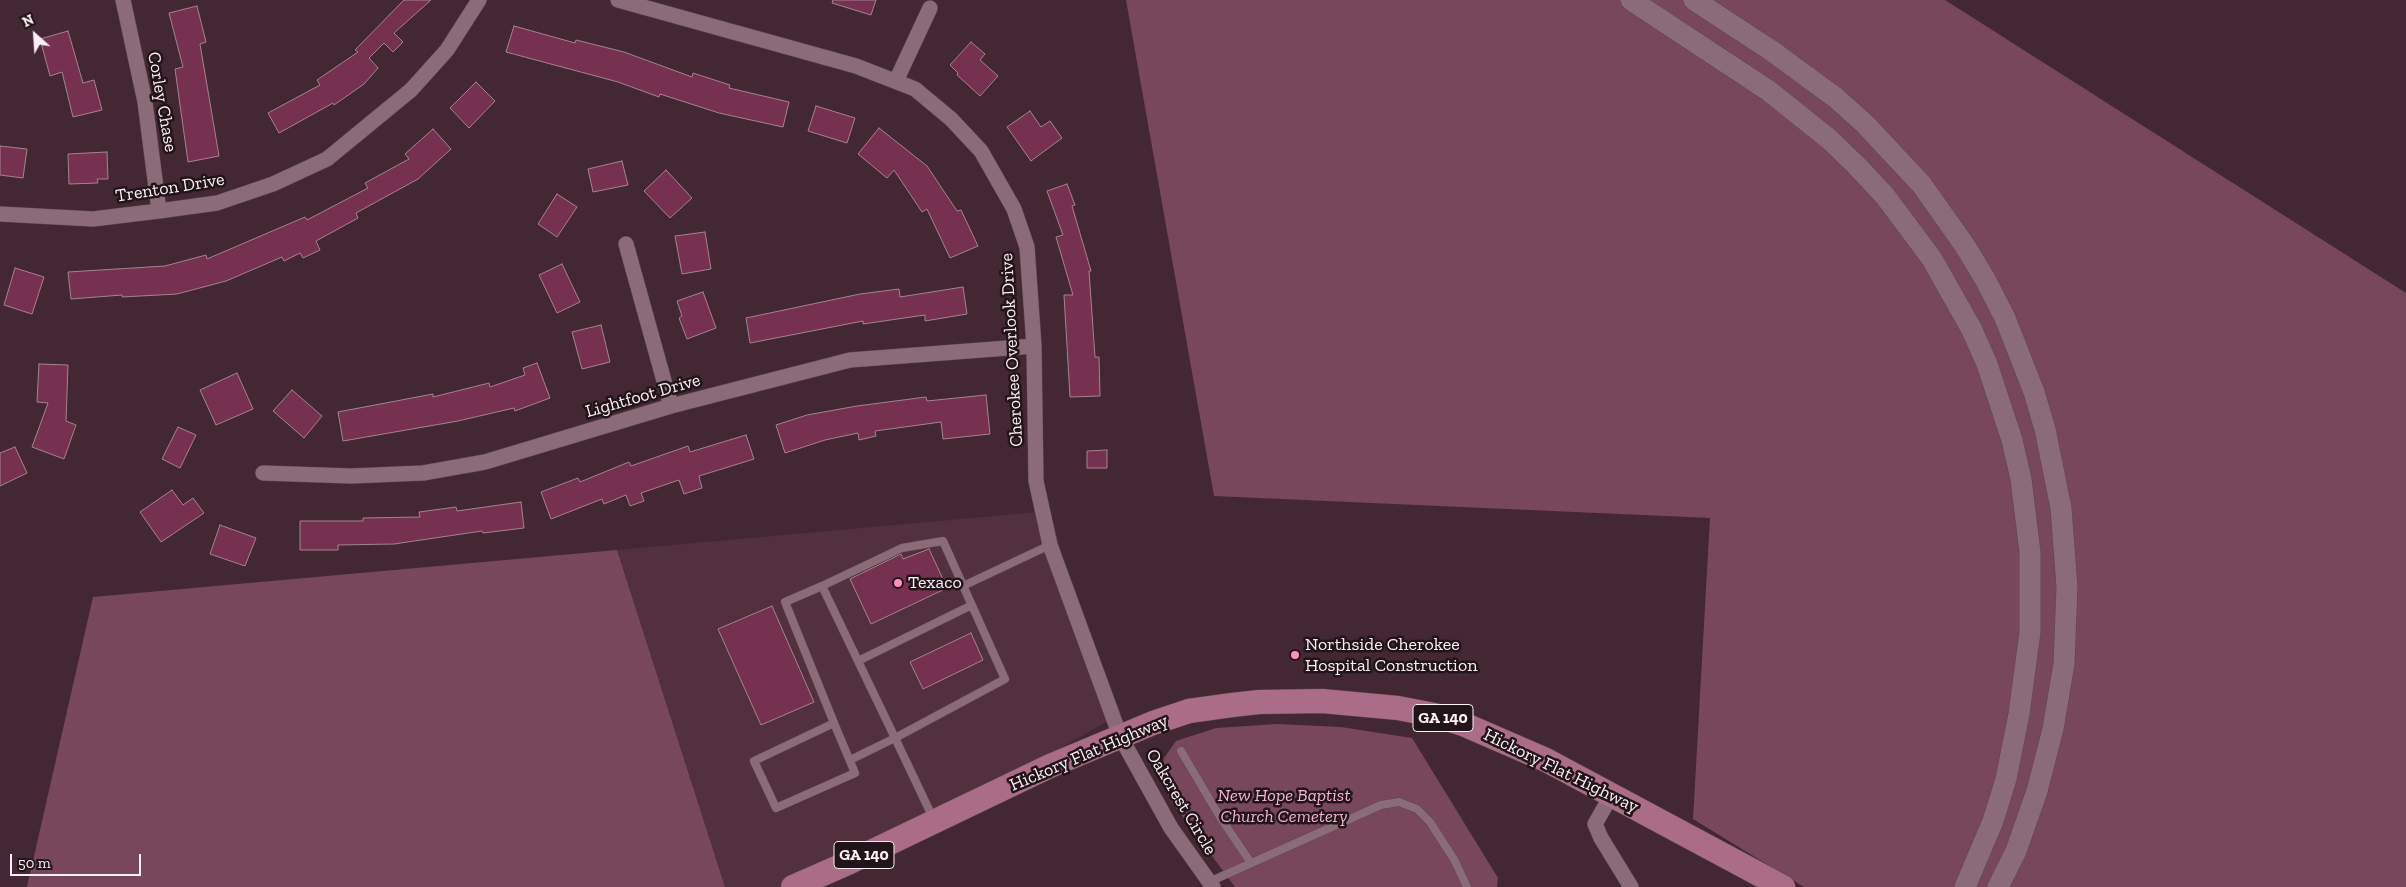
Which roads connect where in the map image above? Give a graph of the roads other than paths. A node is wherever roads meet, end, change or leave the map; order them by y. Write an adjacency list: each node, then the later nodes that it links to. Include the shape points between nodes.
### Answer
1 (123, 0): 8 (street, Corley Chase, via 145,102)
2 (479, 0): 8 (street, Trenton Drive, via 447,50 412,90 327,159 273,184 217,203)
3 (618, 0): 7 (street, Cherokee Overlook Drive, via 856,66)
4 (1631, 0): 32 (street, via 1769,91 1830,139 1856,165 1932,259 1968,322 1987,364 2021,479 2030,552 2030,632 2020,714 2006,779 1993,821)
5 (1694, 0): 33 (street, via 1836,98 1922,185 1985,279 2005,318 2034,392 2048,438 2061,508 2067,587 2064,664 2038,791 2016,851)
6 (930, 8): 7 (street)
7 (896, 81): 11 (street, Cherokee Overlook Drive, via 915,88 981,151 1014,209 1026,247)
8 (159, 212): 9 (street, Trenton Drive, via 93,219)
9 (0, 214)
10 (626, 244): 12 (street)
11 (1034, 346): 12 (street, Lightfoot Drive, via 850,360); 14 (street, Cherokee Overlook Drive, via 1036,481)
12 (671, 406): 13 (street, Lightfoot Drive, via 484,462 423,473 351,476)
13 (263, 473)
14 (1050, 545): 16 (lane); 20 (street, Cherokee Overlook Drive)
15 (822, 586): 16 (lane, via 902,548 943,541); 18 (lane); 19 (lane, via 785,602)
16 (963, 586): 17 (lane)
17 (972, 605): 18 (lane); 21 (lane, via 1005,678)
18 (858, 661): 21 (lane)
19 (834, 723): 23 (lane); 23 (lane, via 754,761 776,808 855,773)
20 (1120, 736): 24 (main road, Hickory Flat Highway / GA 140, via 1189,711 1259,702 1352,702 1434,715 1462,724 1546,760); 25 (main road, Hickory Flat Highway / GA 140); 27 (street, Oakcrest Circle, via 1172,828)
21 (895, 738): 23 (lane); 25 (lane)
22 (1181, 750): 26 (lane)
23 (850, 760)
24 (1612, 794): 30 (street, via 1595,824); 31 (main road, Hickory Flat Highway / GA 140)
25 (935, 822): 28 (main road, Hickory Flat Highway / GA 140)
26 (1251, 863): 27 (lane); 29 (lane, via 1381,804 1399,802 1417,809 1430,822)
27 (1211, 885)
28 (793, 887)
29 (1467, 887)
30 (1631, 887)
31 (1783, 887)
32 (1965, 887)
33 (1998, 887)

